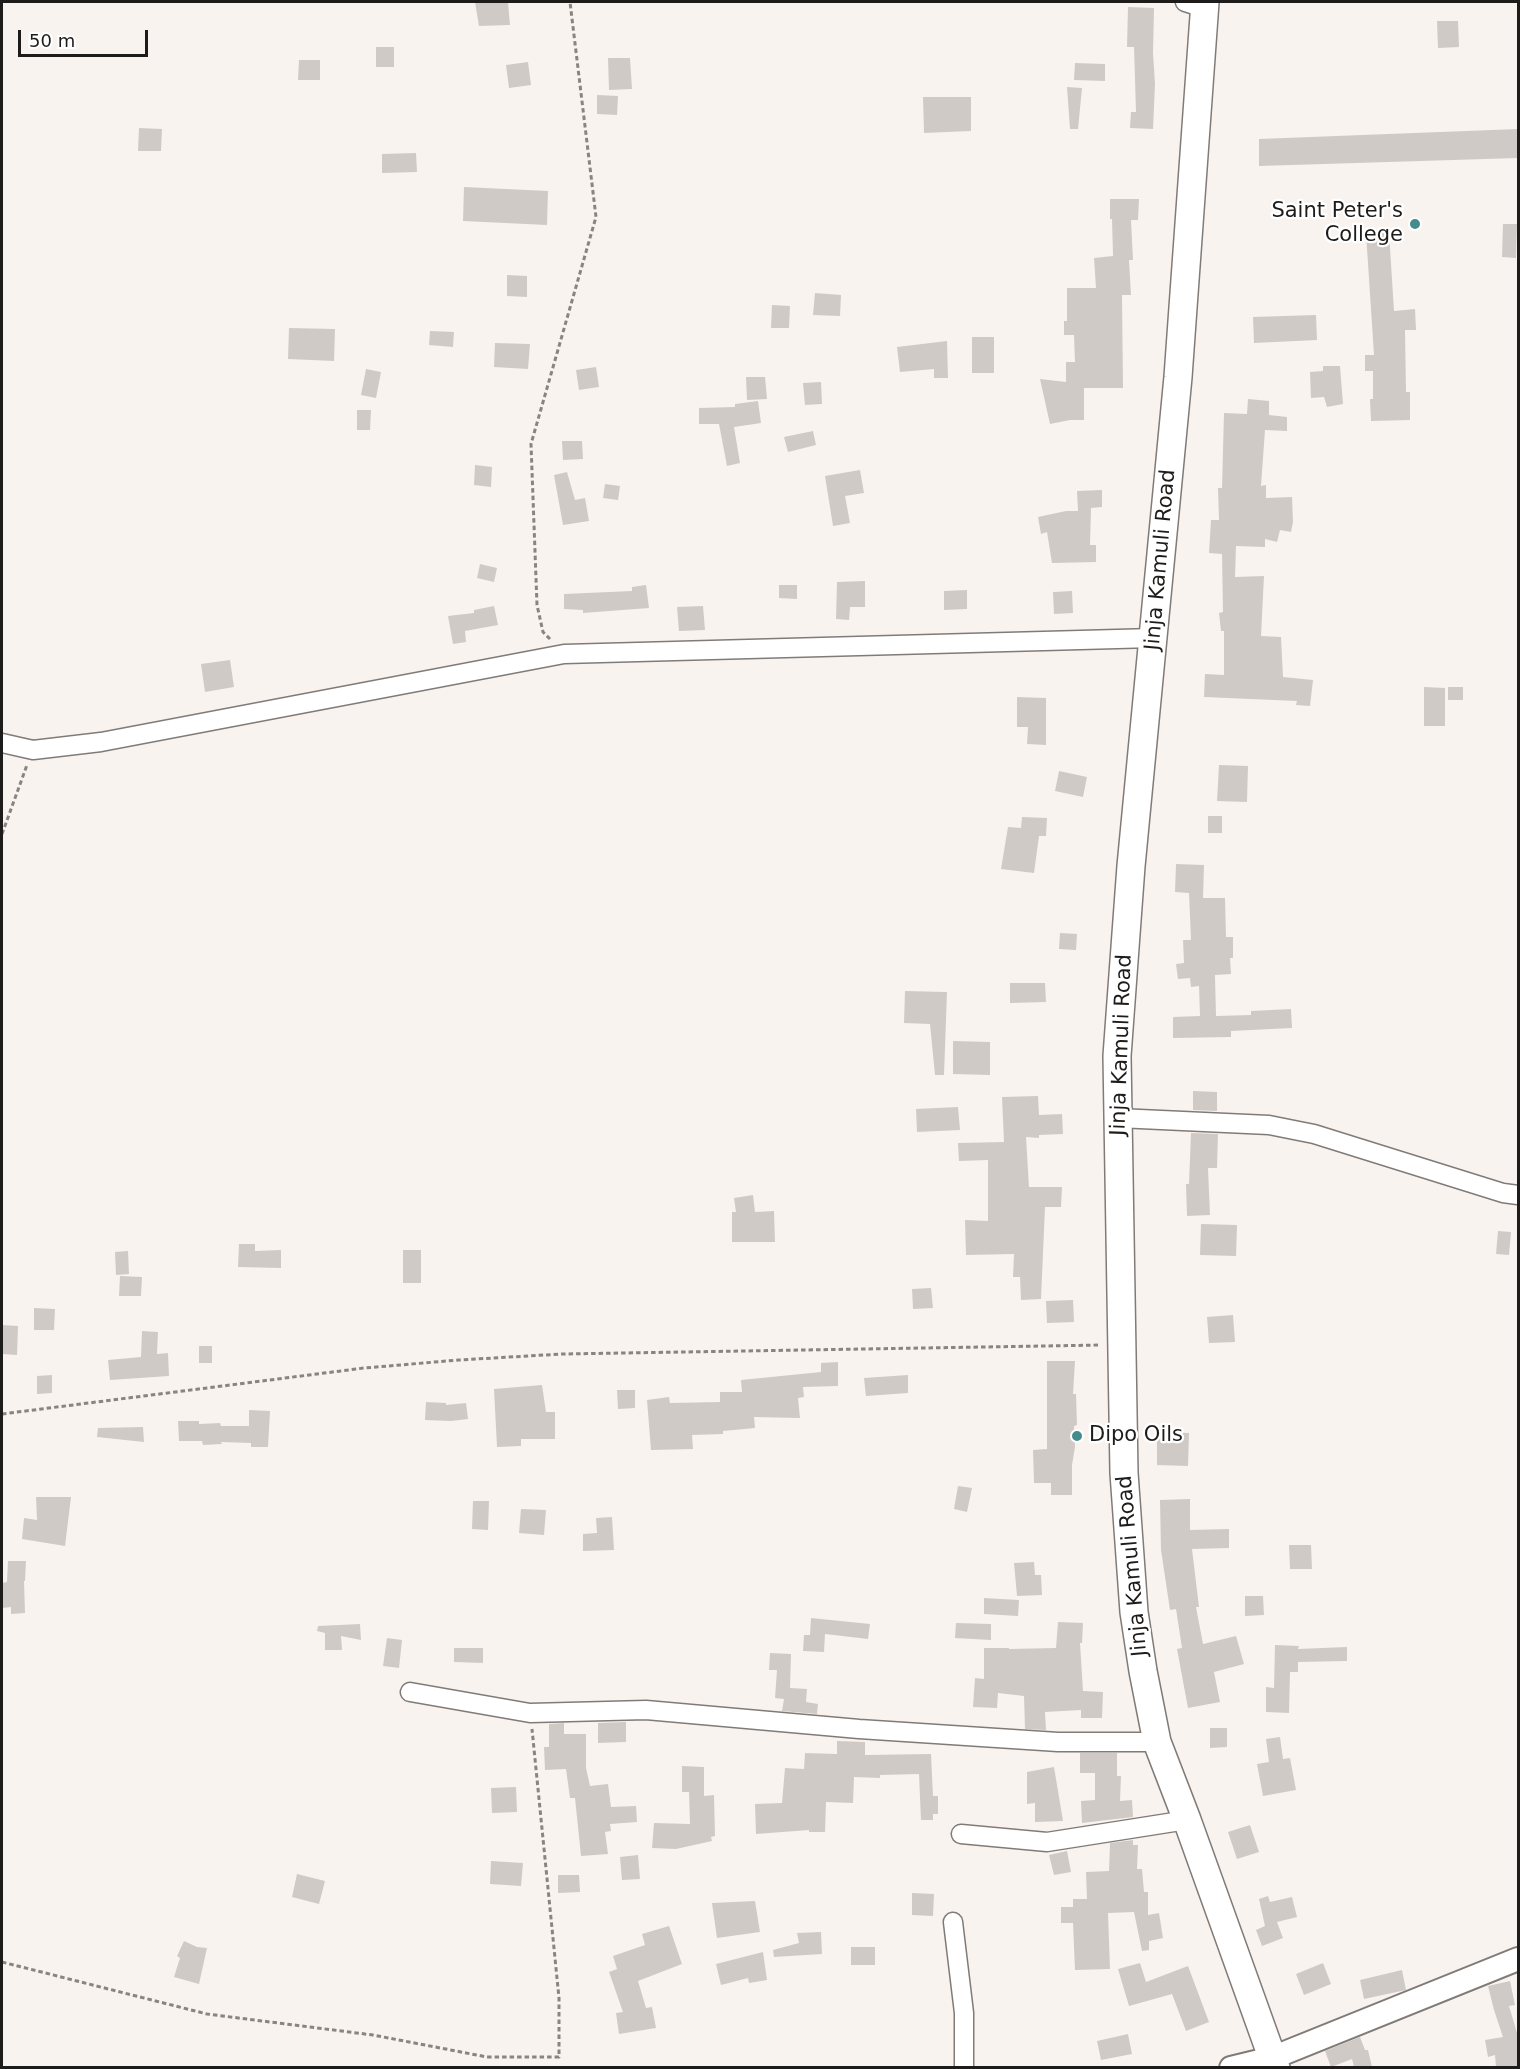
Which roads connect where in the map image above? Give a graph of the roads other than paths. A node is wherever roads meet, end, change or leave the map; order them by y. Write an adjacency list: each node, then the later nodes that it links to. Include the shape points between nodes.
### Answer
1 (1198, 4): 2 (main road, Jinja Kamuli Road, via 1178,377)
2 (1154, 638): 3 (street, via 564,654 101,742 33,750); 4 (main road, Jinja Kamuli Road, via 1117,1056)
3 (2, 743)
4 (1118, 1118): 5 (street, via 1269,1125 1314,1134); 7 (main road, Jinja Kamuli Road, via 1124,1473 1134,1612)
5 (1518, 1196)
6 (410, 1692): 7 (street, via 530,1713 646,1710 1058,1742)
7 (1157, 1742): 8 (main road, Jinja Kamuli Road)
8 (1187, 1820): 9 (street, via 1047,1842); 12 (main road, Jinja Kamuli Road)
9 (961, 1834)
10 (953, 1922): 13 (street, via 964,2013)
11 (1518, 1959): 12 (street)
12 (1274, 2063): 14 (street)
13 (964, 2067)
14 (1232, 2067)

